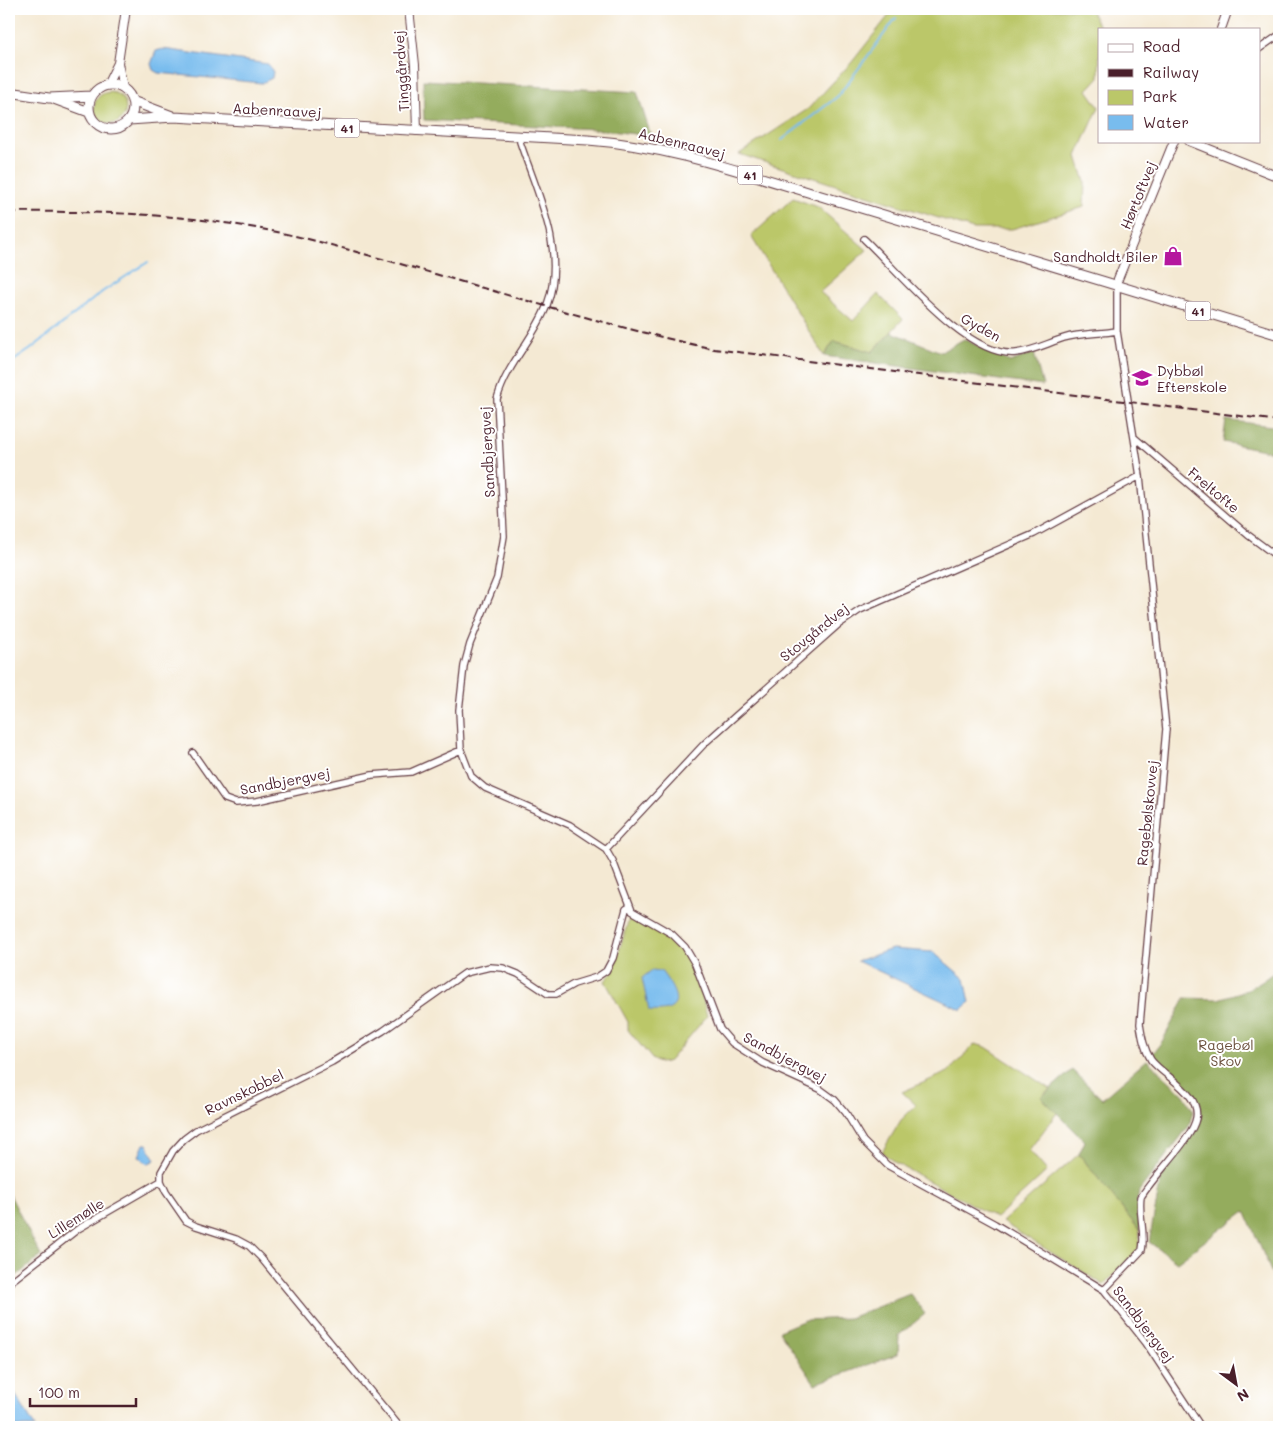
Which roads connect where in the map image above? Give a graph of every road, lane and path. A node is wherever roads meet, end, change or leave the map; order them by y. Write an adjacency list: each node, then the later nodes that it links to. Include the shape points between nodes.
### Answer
1 (126, 9): 7 (street)
2 (409, 9): 17 (street, Tinggårdvej)
3 (1228, 9): 4 (street)
4 (1221, 28)
5 (1279, 35): 6 (street)
6 (1260, 48)
7 (118, 63): 8 (street); 9 (street)
8 (108, 86): 9 (main road); 11 (main road, 41, via 100,88)
9 (123, 88): 13 (main road)
10 (9, 92): 12 (main road, 41)
11 (92, 96): 12 (main road, 41); 14 (main road)
12 (49, 98): 14 (main road, 41)
13 (132, 101): 15 (main road, Aabenraavej / 41); 16 (main road)
14 (89, 112): 16 (main road, 41, via 94,122 106,129 119,128)
15 (174, 117): 16 (main road, Aabenraavej / 41); 17 (main road, Aabenraavej / 41)
16 (130, 120)
17 (417, 131): 18 (main road, Aabenraavej / 41)
18 (520, 135): 23 (main road, Aabenraavej / 41, via 612,141 673,153); 29 (street, Sandbjergvej, via 553,242 554,268 546,305 503,379 497,399 504,536 497,578 464,666 459,710)
19 (1174, 142): 23 (street, Hørtoftvej)
20 (1191, 142): 21 (street)
21 (1279, 177)
22 (864, 238): 24 (street, Gyden, via 946,321 964,335 1000,352 1016,353 1065,338)
23 (1117, 283): 24 (street, Ragebølskovvej); 25 (main road, Aabenraavej / 41)
24 (1117, 332): 26 (street, Ragebølskovvej)
25 (1279, 335)
26 (1134, 438): 27 (street, Ragebølskovvej); 28 (street, Freltofte)
27 (1140, 476): 31 (street, Stovgårdvej, via 1034,534 860,610 838,625 705,742); 35 (street, Ragebølskovvej, via 1166,729 1140,1024 1152,1061 1184,1090 1193,1102 1196,1114 1190,1132 1142,1197 1142,1250)
28 (1279, 558)
29 (461, 750): 30 (street, Sandbjergvej, via 411,772 372,775 236,803 225,799); 31 (street, Sandbjergvej, via 471,776 478,783 570,825)
30 (193, 753)
31 (606, 849): 32 (street)
32 (629, 906): 33 (street, Ravnskobbel, via 613,958 606,971 597,977 556,994 548,994 503,968 490,967 465,973 332,1062 196,1130 172,1151 161,1172); 35 (street, Sandbjergvej, via 642,918 672,934 685,947 695,964 720,1029 732,1043 835,1100 863,1141 887,1164)
33 (161, 1181): 34 (street, Lillemølle, via 78,1229); 36 (street, via 186,1220 236,1239 261,1258)
34 (9, 1283)
35 (1104, 1290): 37 (street, Sandbjergvej, via 1142,1337)
36 (400, 1427)
37 (1201, 1427)

